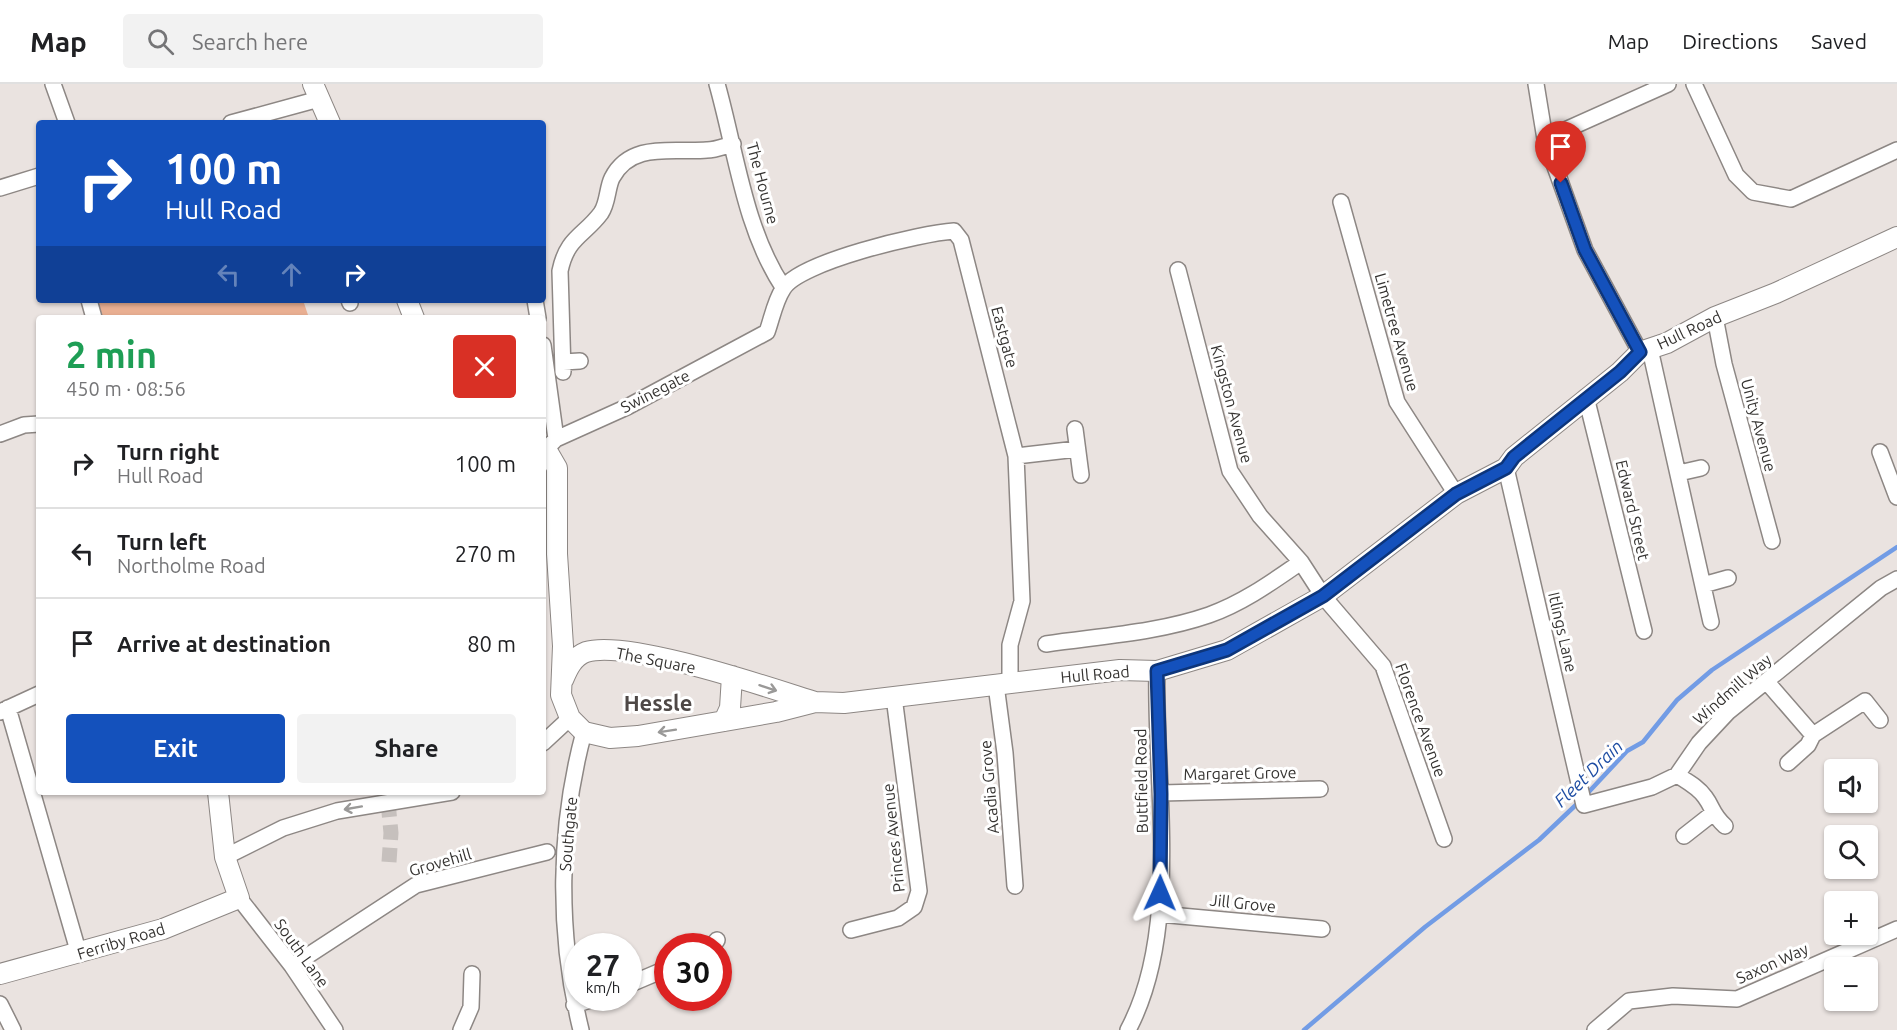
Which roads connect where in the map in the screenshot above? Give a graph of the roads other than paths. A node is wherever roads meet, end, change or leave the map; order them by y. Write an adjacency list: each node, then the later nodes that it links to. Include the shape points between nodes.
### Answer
1 (53, 84): 7 (street)
2 (717, 84): 11 (street, The Hourne)
3 (1536, 84): 10 (street)
4 (1668, 84): 10 (street)
5 (1694, 84): 12 (street, via 1736,175 1753,192 1791,199)
6 (316, 92): 8 (street); 9 (street)
7 (66, 120)
8 (239, 120)
9 (329, 120)
10 (1545, 139): 20 (street, via 1585,250)
11 (734, 144): 18 (street, The Hourne, via 768,264); 21 (street, via 709,150 643,151 627,159 612,177 602,212 576,235 560,271 563,367)
12 (1897, 150)
13 (36, 177): 14 (street)
14 (0, 188)
15 (1341, 202): 35 (street, Limetree Avenue, via 1397,402)
16 (1897, 237): 19 (street, Hull Road)
17 (1178, 270): 38 (street, Kingston Avenue, via 1230,471 1260,516)
18 (783, 287): 27 (street, Swinegate, via 766,332); 30 (street, Eastgate, via 807,269 833,260 954,231 961,240)
19 (1715, 317): 20 (street, Hull Road); 37 (street, Unity Avenue)
20 (1645, 350): 23 (street, Hull Road); 33 (street)
21 (580, 361)
22 (546, 396): 27 (street)
23 (1586, 397): 31 (street, Hull Road); 44 (street, Edward Street)
24 (36, 424): 26 (street)
25 (1075, 429): 28 (street)
26 (0, 434)
27 (549, 446): 46 (street, via 557,468)
28 (1077, 448): 30 (street); 34 (street)
29 (1880, 452): 36 (street)
30 (1016, 456): 51 (street, Eastgate, via 1022,601)
31 (1506, 468): 35 (street, Hull Road); 63 (street, Itlings Lane, via 1584,806 1652,787)
32 (1701, 468): 33 (street)
33 (1679, 473): 41 (street)
34 (1081, 475)
35 (1456, 494): 42 (street, Hull Road)
36 (1897, 497)
37 (1772, 542)
38 (1301, 562): 42 (street, Kingston Avenue); 45 (street, via 1256,592 1211,614 1160,629)
39 (1728, 578): 41 (street)
40 (1897, 579): 50 (street, Windmill Way)
41 (1703, 585): 43 (street)
42 (1323, 596): 48 (street, Hull Road, via 1227,650); 72 (street, Florence Avenue, via 1383,666)
43 (1711, 622)
44 (1644, 631)
45 (1046, 644)
46 (563, 646): 47 (street); 52 (street)
47 (586, 652): 49 (street, The Square, via 616,650); 52 (street, via 571,663)
48 (1157, 671): 51 (street, Hull Road, via 1120,670); 65 (street, Buttfield Road)
49 (732, 676): 55 (street, The Square, one-way to 55); 58 (street, via 730,708)
50 (1767, 682): 60 (street); 63 (street, Windmill Way, via 1728,712 1699,742)
51 (1003, 684): 54 (street, Hull Road); 75 (street, Acadia Grove)
52 (561, 685): 59 (street, via 561,695)
53 (36, 695): 56 (street)
54 (894, 697): 55 (street, Hull Road); 79 (street, Princes Avenue, via 919,891 914,907 898,918)
55 (815, 702): 58 (street)
56 (4, 710): 82 (street)
57 (1880, 720): 60 (street, via 1865,701)
58 (724, 721): 59 (street, one-way to 59, via 610,738)
59 (577, 725): 61 (street); 81 (street, Southgate, via 564,846)
60 (1813, 735): 62 (street)
61 (546, 742)
62 (1788, 763)
63 (1677, 775): 69 (street, via 1702,793)
64 (1320, 789): 65 (street, Margaret Grove)
65 (1161, 794): 77 (street, Buttfield Road)
66 (218, 795): 74 (street)
67 (411, 795): 68 (street)
68 (383, 797): 74 (street, one-way to 74, via 283,828)
69 (1712, 814): 70 (street); 71 (street)
70 (1725, 826)
71 (1684, 836)
72 (1444, 839)
73 (547, 852): 83 (street, Grovehill, via 416,885)
74 (225, 857): 76 (street)
75 (1015, 886)
76 (239, 898): 82 (street, Ferriby Road, via 163,929); 83 (street, South Lane)
77 (1159, 914): 78 (street, Jill Grove); 92 (street, Buttfield Road, via 1150,969)
78 (1322, 929)
79 (851, 930)
80 (1897, 930): 93 (street, Saxon Way, via 1737,999 1672,996 1629,1001)
81 (566, 933)
82 (80, 954): 84 (street, Ferriby Road)
83 (292, 966): 89 (street, South Lane)
84 (0, 974)
85 (472, 974): 90 (street, via 471,1007)
86 (0, 1004): 88 (street)
87 (576, 1011): 91 (street, Southgate)
88 (13, 1030)
89 (335, 1030)
90 (462, 1030)
91 (581, 1030)
92 (1128, 1030)
93 (1595, 1030)

